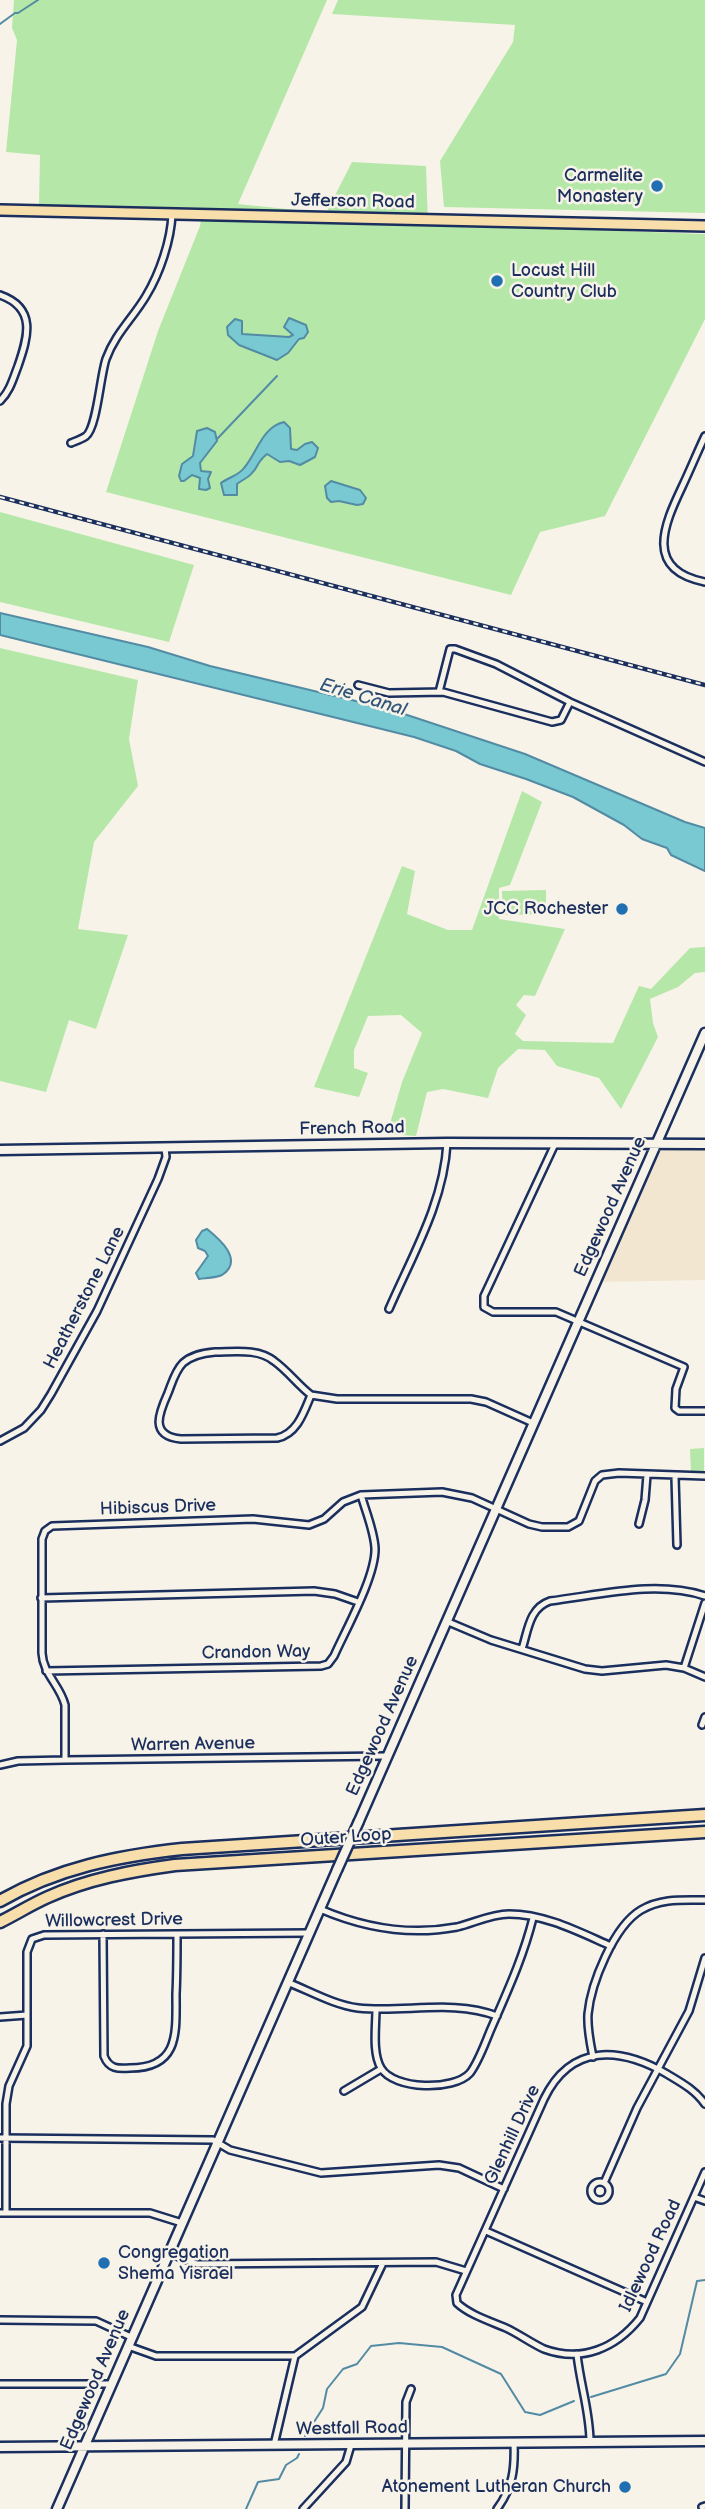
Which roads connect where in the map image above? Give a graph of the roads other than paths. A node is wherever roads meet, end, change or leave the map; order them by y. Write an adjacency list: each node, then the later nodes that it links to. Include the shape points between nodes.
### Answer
1 (0, 210): 2 (main road, Jefferson Road)
2 (172, 214): 3 (main road, Jefferson Road); 7 (street, via 154,279 107,357 92,425 87,436)
3 (705, 226)
4 (0, 295): 5 (street, via 21,310 28,330 10,387)
5 (0, 401)
6 (705, 436): 8 (street, via 666,521 663,538 674,567)
7 (71, 443)
8 (705, 583)
9 (358, 685): 10 (street, via 389,693)
10 (439, 692): 11 (street, via 552,722 561,719); 11 (street, via 450,649 455,649 496,664)
11 (570, 702): 12 (street)
12 (705, 762)
13 (705, 1033): 15 (street, Edgewood Avenue)
14 (447, 1143): 16 (street, French Road); 18 (street, French Road); 20 (street, via 439,1194)
15 (656, 1143): 16 (street, French Road); 17 (street, French Road); 21 (street, Edgewood Avenue)
16 (555, 1144): 21 (street, via 483,1304 493,1312 556,1312)
17 (705, 1144)
18 (165, 1148): 19 (street, French Road); 25 (street, Heatherstone Lane, via 148,1203 51,1394 24,1428)
19 (0, 1150)
20 (389, 1308)
21 (578, 1321): 23 (street, via 684,1367 675,1408); 24 (street, Edgewood Avenue)
22 (312, 1395): 22 (street, via 264,1355 205,1353 179,1368 158,1423 163,1433 177,1439 281,1437 293,1430); 24 (street, via 471,1399)
23 (705, 1411)
24 (533, 1423): 30 (street, Edgewood Avenue)
25 (0, 1441)
26 (647, 1475): 28 (street); 30 (street, Hibiscus Drive, via 599,1478 579,1521 568,1527 542,1527); 31 (street)
27 (705, 1476): 28 (street)
28 (675, 1477): 32 (street)
29 (361, 1495): 30 (street, Hibiscus Drive, via 452,1492); 34 (street, Hibiscus Drive, via 309,1525 253,1519 52,1526 42,1539); 35 (street, Crandon Way, via 375,1549)
30 (496, 1509): 37 (street, Edgewood Avenue)
31 (639, 1524)
32 (677, 1545)
33 (705, 1596): 38 (street, via 655,1589 550,1601 533,1612)
34 (41, 1598): 35 (street, via 314,1591); 40 (street, Hibiscus Drive, via 41,1653)
35 (358, 1602): 40 (street, Crandon Way, via 334,1656 325,1665)
36 (705, 1603): 39 (street)
37 (446, 1621): 38 (street); 44 (street, Edgewood Avenue)
38 (522, 1650): 39 (street, via 590,1670 659,1664)
39 (684, 1668): 41 (street)
40 (46, 1671): 45 (street, Hibiscus Drive, via 64,1700)
41 (705, 1677)
42 (705, 1717): 43 (street)
43 (702, 1725)
44 (387, 1756): 45 (street, Warren Avenue); 51 (street, Edgewood Avenue, bridge)
45 (65, 1760): 46 (street, Warren Avenue)
46 (0, 1765)
47 (705, 1815): 50 (highway, Outer Loop, via 131,1854 44,1879)
48 (705, 1832): 53 (highway, Outer Loop, via 175,1865 90,1881 48,1896)
49 (705, 1900): 57 (street, via 662,1902 641,1910 623,1926)
50 (0, 1901)
51 (320, 1909): 52 (street, via 359,1923 409,1931 446,1929 508,1914); 54 (street, Edgewood Avenue)
52 (533, 1918): 57 (street, via 566,1926); 62 (street, via 522,1960)
53 (0, 1922)
54 (309, 1933): 56 (street, Willowcrest Drive); 59 (street, Edgewood Avenue)
55 (103, 1934): 56 (street, Willowcrest Drive); 56 (street, via 104,2056 117,2069 150,2066 164,2058 173,2045); 61 (street, Willowcrest Drive, via 32,1939)
56 (177, 1934)
57 (611, 1946): 64 (street, via 589,2007)
58 (705, 1958): 65 (street, via 689,2011)
59 (287, 1982): 60 (street, via 349,2007); 70 (street, Edgewood Avenue)
60 (376, 2009): 62 (street, via 468,2007); 66 (street)
61 (27, 2015): 63 (street); 69 (street, Willowcrest Drive, via 26,2050 7,2096)
62 (497, 2016): 66 (street, via 475,2065 461,2080 405,2084)
63 (0, 2017)
64 (593, 2057): 65 (street, Glenhill Drive, via 623,2055); 73 (street, Glenhill Drive, via 570,2068 550,2087)
65 (657, 2068): 68 (street, via 690,2088); 72 (street)
66 (381, 2069): 67 (street)
67 (344, 2091)
68 (705, 2104)
69 (3, 2138): 70 (street); 76 (street, Willowcrest Drive)
70 (217, 2142): 73 (street, via 230,2150 321,2173 439,2165 459,2168); 77 (street, Edgewood Avenue)
71 (705, 2172): 74 (street, Idlewood Road)
72 (604, 2183)
73 (504, 2189): 78 (street, Glenhill Drive)
74 (694, 2197): 75 (street); 82 (street, Idlewood Road)
75 (705, 2201)
76 (3, 2213): 77 (street, via 150,2213)
77 (182, 2223): 79 (street, Edgewood Avenue)
78 (486, 2231): 81 (street, Glenhill Drive); 82 (street)
79 (169, 2253): 80 (street, via 197,2264); 85 (street, Edgewood Avenue)
80 (383, 2263): 81 (street, via 436,2262); 87 (street, via 359,2310)
81 (466, 2272): 83 (street, Glenhill Drive, via 456,2295)
82 (647, 2302): 86 (street, Idlewood Road, via 640,2318 619,2340)
83 (458, 2305): 86 (street, Idlewood Road, via 547,2350)
84 (0, 2320): 85 (street, via 96,2321)
85 (130, 2341): 87 (street, via 156,2356); 89 (street, Edgewood Avenue)
86 (577, 2354): 92 (street, via 590,2416)
87 (295, 2356): 95 (street)
88 (0, 2384): 89 (street)
89 (112, 2384): 98 (street, Edgewood Avenue)
90 (411, 2389): 94 (street, via 406,2402)
91 (705, 2441): 92 (street, Westfall Road)
92 (590, 2442): 93 (street, Westfall Road)
93 (514, 2443): 94 (street, Westfall Road); 102 (street, via 513,2478)
94 (405, 2444): 96 (street, Westfall Road); 101 (street)
95 (274, 2445): 96 (street, Westfall Road); 98 (street, Westfall Road)
96 (351, 2445): 100 (street, via 346,2462)
97 (0, 2447): 98 (street, Westfall Road)
98 (83, 2447): 99 (street, Edgewood Avenue)
99 (57, 2509)
100 (303, 2509)
101 (405, 2509)
102 (497, 2509)

